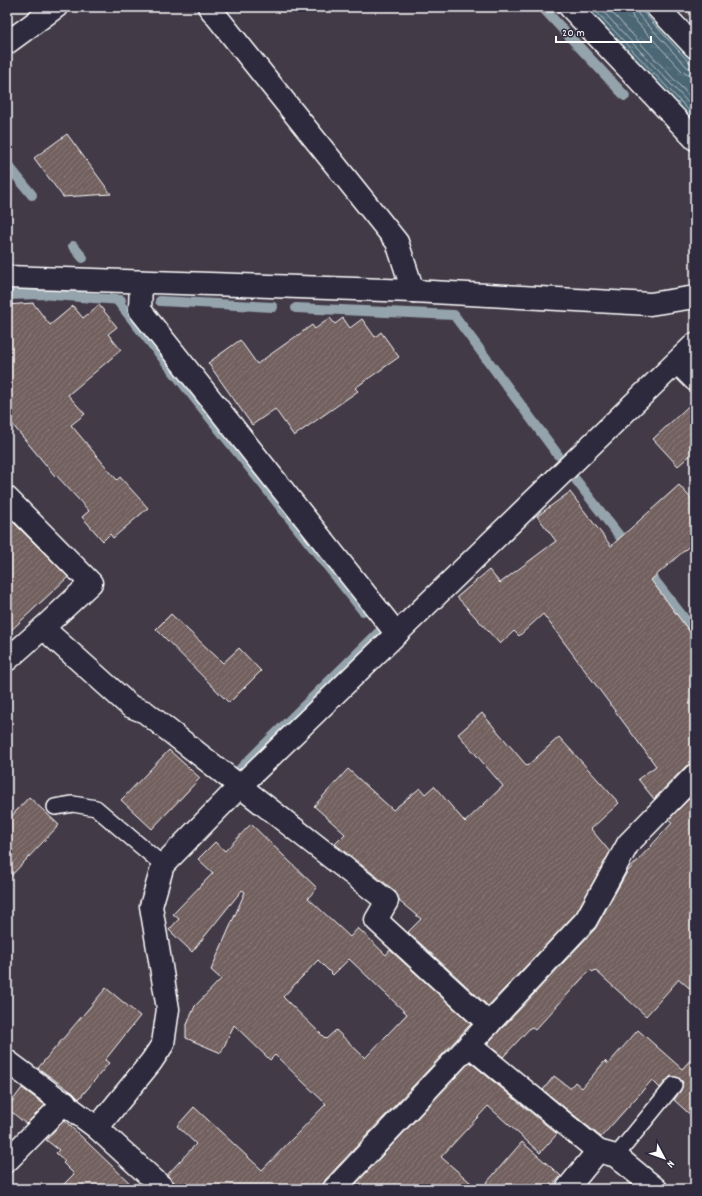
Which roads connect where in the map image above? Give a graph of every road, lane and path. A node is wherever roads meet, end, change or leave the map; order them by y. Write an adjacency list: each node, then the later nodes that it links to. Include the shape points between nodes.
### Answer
1 (56, 7): 5 (street)
2 (209, 7): 10 (street, via 397,242)
3 (570, 7): 7 (street)
4 (657, 7): 6 (street)
5 (7, 43)
6 (695, 48)
7 (695, 139)
8 (7, 277): 9 (street)
9 (141, 282): 10 (street); 17 (street, via 140,310)
10 (413, 291): 11 (street, via 650,304)
11 (695, 297)
12 (695, 344): 13 (street)
13 (678, 363): 14 (street); 17 (street)
14 (695, 380)
15 (7, 498): 16 (street, via 91,583)
16 (43, 628): 18 (street); 20 (street, via 130,706 145,712)
17 (397, 634): 20 (street)
18 (7, 660)
19 (695, 775): 23 (street, via 628,844 586,920)
20 (240, 786): 22 (street); 23 (street, via 387,901 376,920)
21 (55, 807): 22 (lane, via 73,804 96,808)
22 (163, 866): 28 (street, via 151,906 168,1009 163,1044)
23 (489, 1024): 24 (street)
24 (469, 1044): 29 (street); 32 (street)
25 (7, 1061): 27 (street)
26 (674, 1086): 29 (lane)
27 (65, 1102): 28 (street); 30 (street)
28 (97, 1128): 31 (street)
29 (607, 1153): 33 (street); 34 (street)
30 (7, 1161)
31 (164, 1189)
32 (334, 1189)
33 (567, 1189)
34 (656, 1189)

